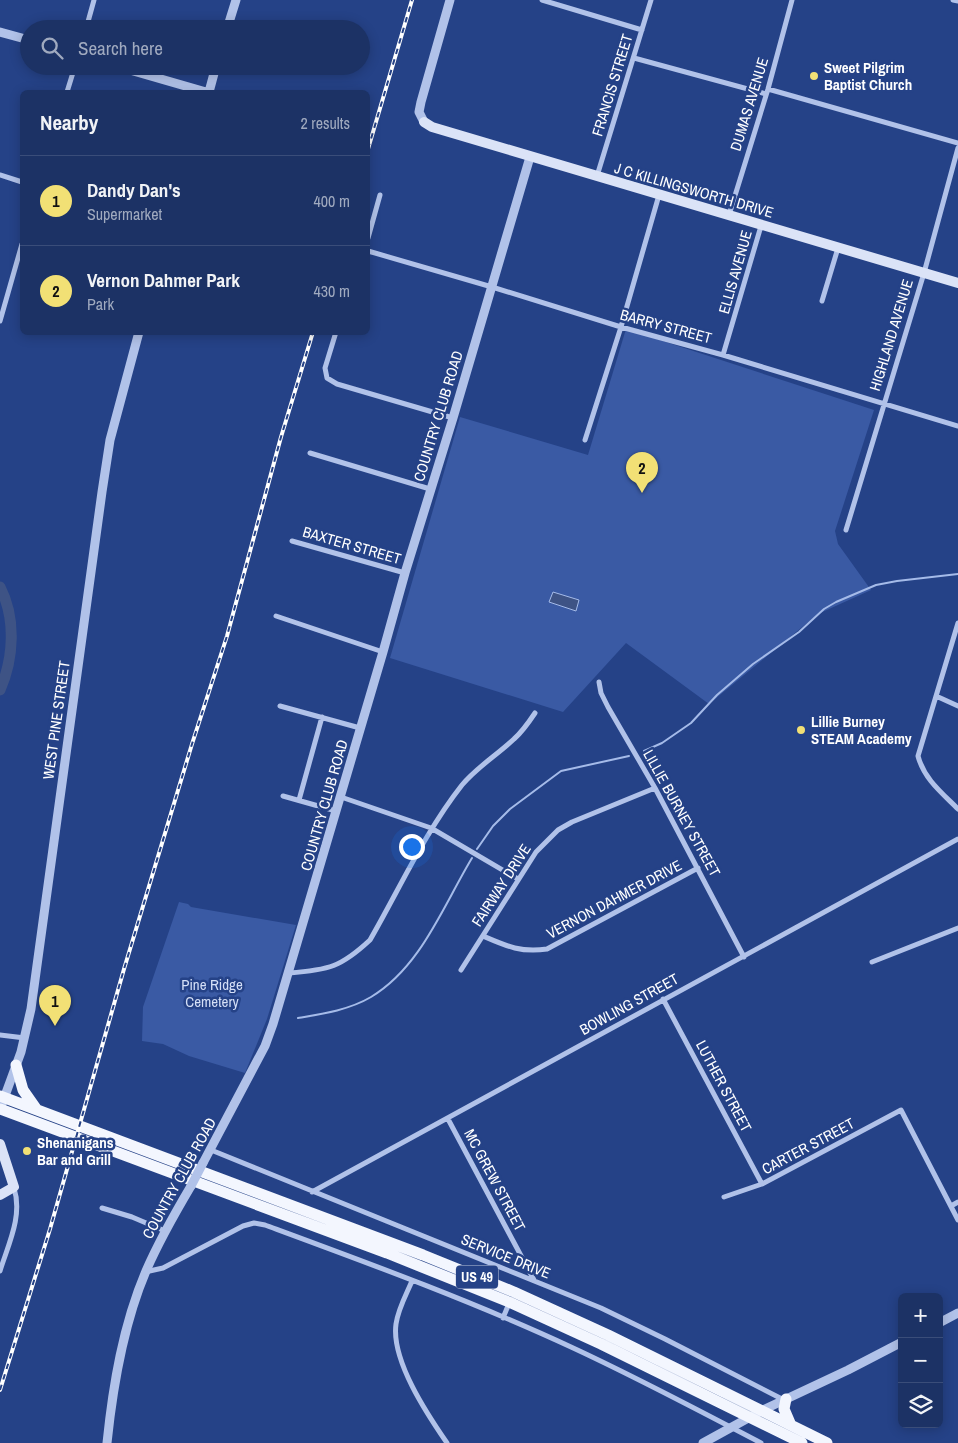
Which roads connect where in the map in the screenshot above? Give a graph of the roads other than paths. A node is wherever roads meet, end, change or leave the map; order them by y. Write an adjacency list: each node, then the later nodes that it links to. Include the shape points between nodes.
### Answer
1 (94, 0): 9 (street)
2 (236, 0): 10 (street)
3 (450, 0): 22 (street, via 421,102 419,112)
4 (542, 0): 11 (street)
5 (651, 0): 11 (street, FRANCIS STREET)
6 (792, 0): 21 (street, DUMAS AVENUE)
7 (953, 0): 8 (street)
8 (958, 1)
9 (88, 20)
10 (230, 20)
11 (642, 30): 14 (street, FRANCIS STREET)
12 (0, 32): 13 (street)
13 (20, 38)
14 (634, 58): 21 (street); 27 (street, FRANCIS STREET)
15 (72, 75): 18 (street)
16 (148, 75): 19 (street)
17 (213, 75): 20 (street)
18 (68, 90)
19 (200, 90)
20 (208, 90)
21 (767, 91): 23 (street); 31 (street, DUMAS AVENUE)
22 (424, 122): 25 (main road, J C KILLINGSWORTH DRIVE)
23 (958, 143)
24 (958, 148): 37 (street, HIGHLAND AVENUE)
25 (530, 157): 27 (main road, J C KILLINGSWORTH DRIVE); 39 (street, COUNTRY CLUB ROAD)
26 (0, 175): 28 (street)
27 (597, 177): 30 (main road, J C KILLINGSWORTH DRIVE)
28 (20, 181)
29 (380, 194): 33 (street)
30 (659, 196): 31 (main road, J C KILLINGSWORTH DRIVE); 42 (street)
31 (729, 216): 32 (main road, J C KILLINGSWORTH DRIVE)
32 (761, 226): 34 (main road, J C KILLINGSWORTH DRIVE); 45 (street, ELLIS AVENUE)
33 (370, 231)
34 (838, 248): 37 (main road, J C KILLINGSWORTH DRIVE); 40 (street)
35 (20, 251): 41 (street)
36 (370, 252): 39 (street, BARRY STREET)
37 (924, 273): 38 (main road, J C KILLINGSWORTH DRIVE); 46 (street, HIGHLAND AVENUE)
38 (958, 283)
39 (492, 287): 42 (street, BARRY STREET); 47 (street, COUNTRY CLUB ROAD)
40 (822, 301)
41 (0, 321)
42 (621, 327): 45 (street, BARRY STREET); 49 (street)
43 (138, 335): 83 (street, WEST PINE STREET, via 106,466)
44 (335, 335): 47 (street, via 325,368 327,378 337,384)
45 (723, 355): 46 (street, BARRY STREET)
46 (883, 404): 48 (street, BARRY STREET); 52 (street, HIGHLAND AVENUE)
47 (453, 418): 51 (street, COUNTRY CLUB ROAD)
48 (958, 426)
49 (585, 440)
50 (310, 453): 51 (street)
51 (430, 489): 54 (street, COUNTRY CLUB ROAD)
52 (846, 530)
53 (292, 541): 54 (street, BAXTER STREET)
54 (405, 573): 57 (street, COUNTRY CLUB ROAD)
55 (276, 616): 57 (street)
56 (958, 623): 59 (street)
57 (383, 652): 64 (street, COUNTRY CLUB ROAD)
58 (599, 682): 65 (street, LILLIE BURNEY STREET, via 608,707)
59 (936, 696): 61 (street); 69 (street, via 918,756 924,772)
60 (280, 706): 63 (street)
61 (958, 706)
62 (535, 713): 71 (street, via 513,740 464,783)
63 (322, 717): 64 (street); 68 (street)
64 (360, 728): 67 (street, COUNTRY CLUB ROAD)
65 (655, 788): 73 (street, LILLIE BURNEY STREET); 74 (street, FAIRWAY DRIVE, via 558,830 536,852)
66 (283, 796): 68 (street)
67 (341, 797): 70 (street, COUNTRY CLUB ROAD); 71 (street)
68 (299, 800): 70 (street)
69 (958, 809)
70 (336, 811): 80 (street, COUNTRY CLUB ROAD)
71 (431, 828): 74 (street); 80 (street, via 370,940 328,968)
72 (958, 839): 77 (street, BOWLING STREET)
73 (698, 868): 76 (street, VERNON DAHMER DRIVE, via 547,950 513,949); 77 (street, LILLIE BURNEY STREET)
74 (518, 879): 76 (street, FAIRWAY DRIVE)
75 (958, 928): 78 (street)
76 (483, 936): 79 (street, FAIRWAY DRIVE)
77 (744, 956): 81 (street, BOWLING STREET)
78 (872, 962)
79 (461, 970)
80 (289, 973): 89 (street, COUNTRY CLUB ROAD, via 265,1046)
81 (663, 1000): 87 (street, BOWLING STREET); 90 (street, LUTHER STREET)
82 (0, 1035): 83 (street)
83 (25, 1038): 84 (street, WEST PINE STREET)
84 (16, 1064): 85 (street, WEST PINE STREET); 86 (main road, via 23,1090)
85 (1, 1104): 86 (main road, US 49); 104 (main road, US 49, via 386,1253)
86 (38, 1111): 104 (main road, US 49, via 423,1255)
87 (448, 1119): 92 (street, BOWLING STREET); 102 (street, MC GREW STREET)
88 (0, 1144): 91 (main road)
89 (211, 1150): 92 (street, SERVICE DRIVE); 99 (street, COUNTRY CLUB ROAD, bridge)
90 (762, 1184): 94 (street, CARTER STREET); 96 (street, CARTER STREET, via 901,1110)
91 (14, 1187): 93 (main road); 100 (street, via 17,1218)
92 (312, 1192): 102 (street, SERVICE DRIVE)
93 (0, 1195)
94 (724, 1197)
95 (958, 1202): 96 (street)
96 (950, 1206): 98 (street)
97 (102, 1208): 99 (street)
98 (958, 1220)
99 (165, 1231): 101 (street, COUNTRY CLUB ROAD)
100 (0, 1272)
101 (145, 1272): 103 (street, via 163,1268 254,1223); 114 (street, COUNTRY CLUB ROAD, via 118,1361)
102 (534, 1280): 109 (street, SERVICE DRIVE, via 622,1318)
103 (412, 1281): 106 (street); 115 (street, via 398,1313 397,1350 407,1375)
104 (512, 1297): 106 (street); 110 (main road, US 49); 111 (main road, US 49)
105 (958, 1313): 107 (street)
106 (503, 1318): 113 (street, via 571,1347)
107 (943, 1321)
108 (898, 1344): 109 (street)
109 (785, 1399): 110 (street); 112 (main road, via 784,1409)
110 (763, 1410): 111 (street); 112 (main road, US 49)
111 (752, 1417): 113 (street); 118 (main road, US 49)
112 (790, 1424): 119 (main road, US 49)
113 (733, 1428): 116 (street); 117 (street)
114 (108, 1443)
115 (447, 1443)
116 (704, 1443)
117 (761, 1443)
118 (802, 1443)
119 (827, 1443)

